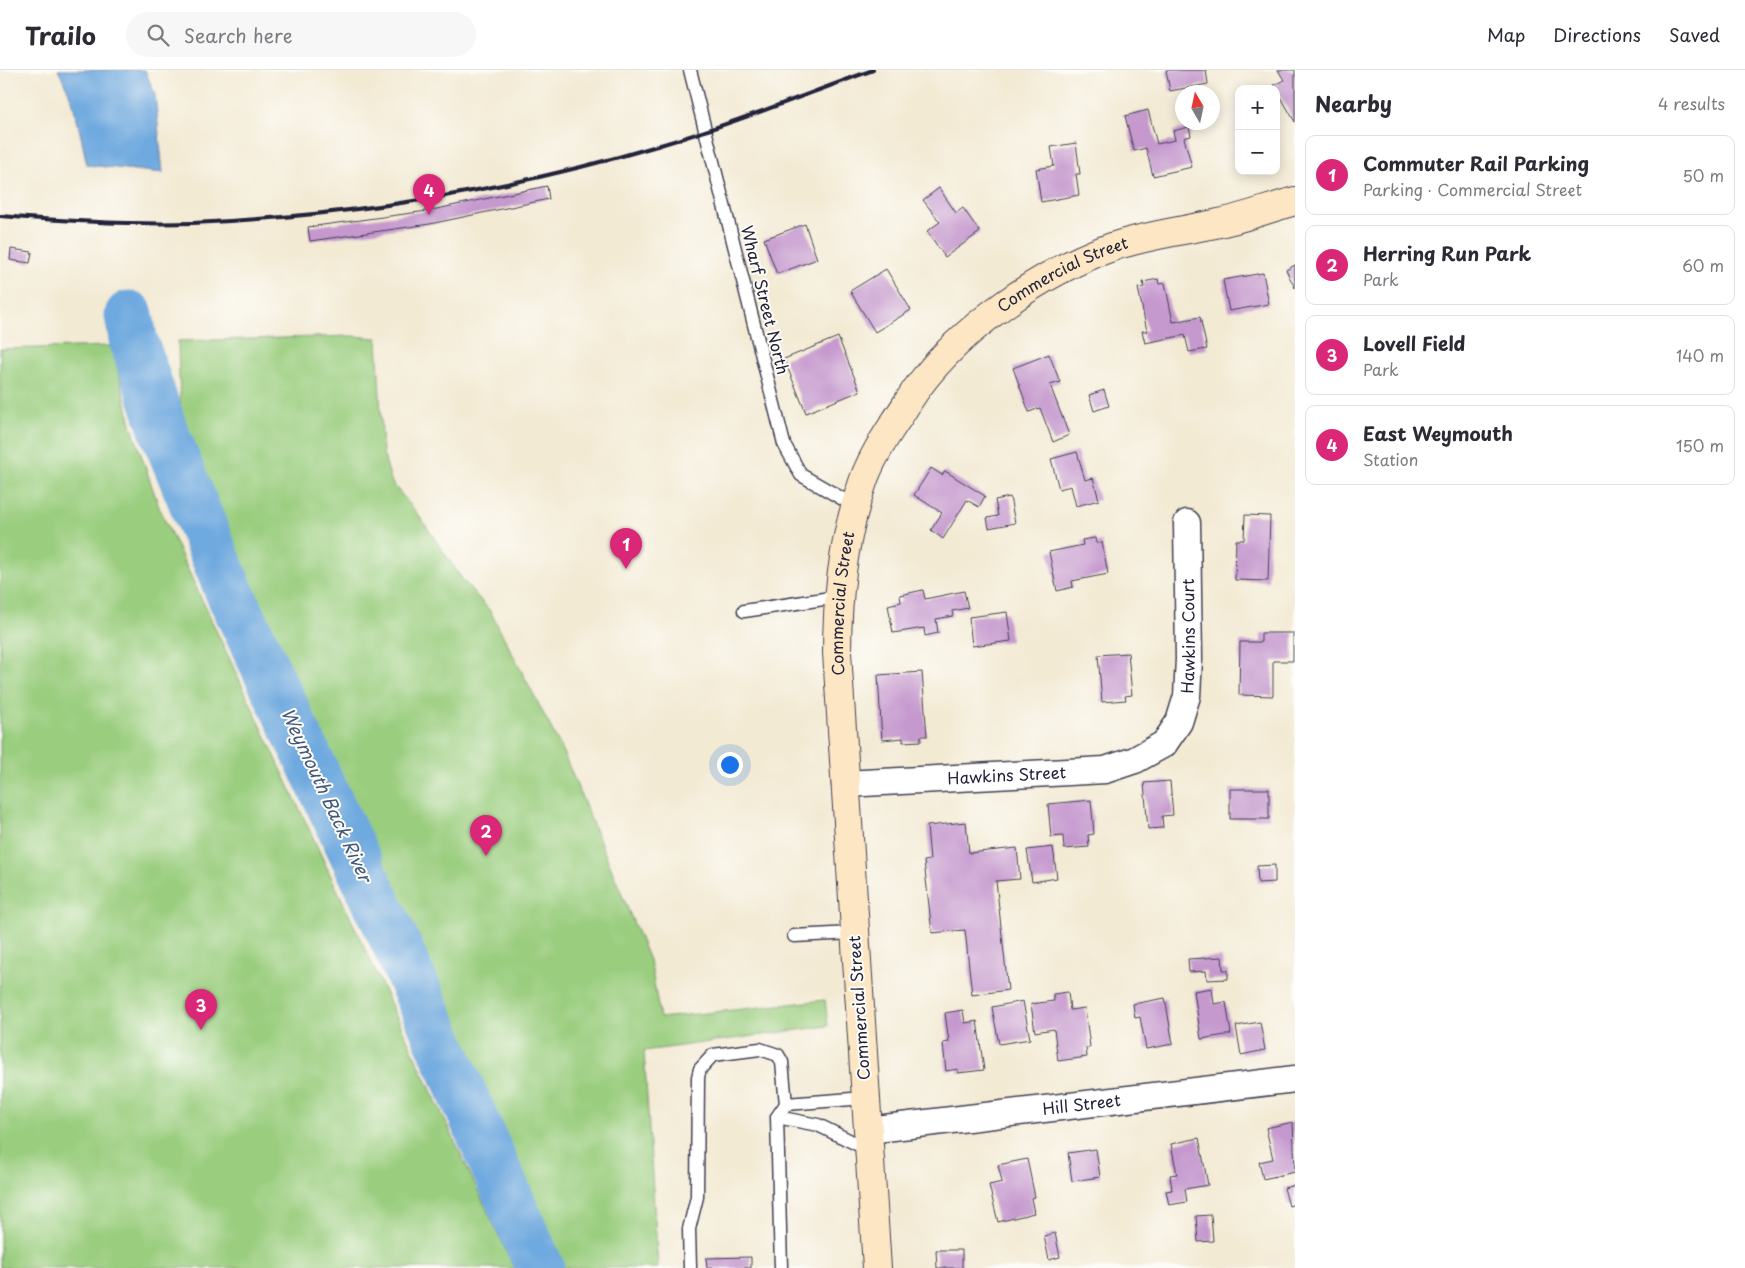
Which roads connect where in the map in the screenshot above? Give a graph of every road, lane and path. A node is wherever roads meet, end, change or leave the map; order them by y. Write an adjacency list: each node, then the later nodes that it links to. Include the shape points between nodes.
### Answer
1 (690, 70): 3 (lane, Wharf Street North, via 784,444 802,476)
2 (1295, 201): 3 (main road, Commercial Street, via 1220,223 1112,247 1052,274 1023,293 970,330 919,386 885,438 864,479)
3 (855, 506): 5 (main road, Commercial Street, via 842,557)
4 (1187, 523): 7 (street, Hawkins Court, via 1187,696 1179,722)
5 (838, 597): 6 (lane); 8 (main road, Commercial Street, via 837,652)
6 (744, 611)
7 (1164, 744): 8 (street, Hawkins Street, via 1135,760 1105,770)
8 (845, 784): 9 (main road, Commercial Street)
9 (853, 933): 10 (lane); 12 (main road, Commercial Street)
10 (794, 936)
11 (1295, 1080): 15 (street, Hill Street)
12 (865, 1098): 13 (lane); 15 (main road, Commercial Street)
13 (786, 1104): 14 (lane); 16 (lane, via 782,1062 778,1055 760,1050 719,1052 700,1069 696,1089 697,1197 689,1230)
14 (777, 1117): 15 (lane); 17 (lane)
15 (868, 1140): 18 (main road, Commercial Street)
16 (690, 1268)
17 (781, 1268)
18 (877, 1268)

